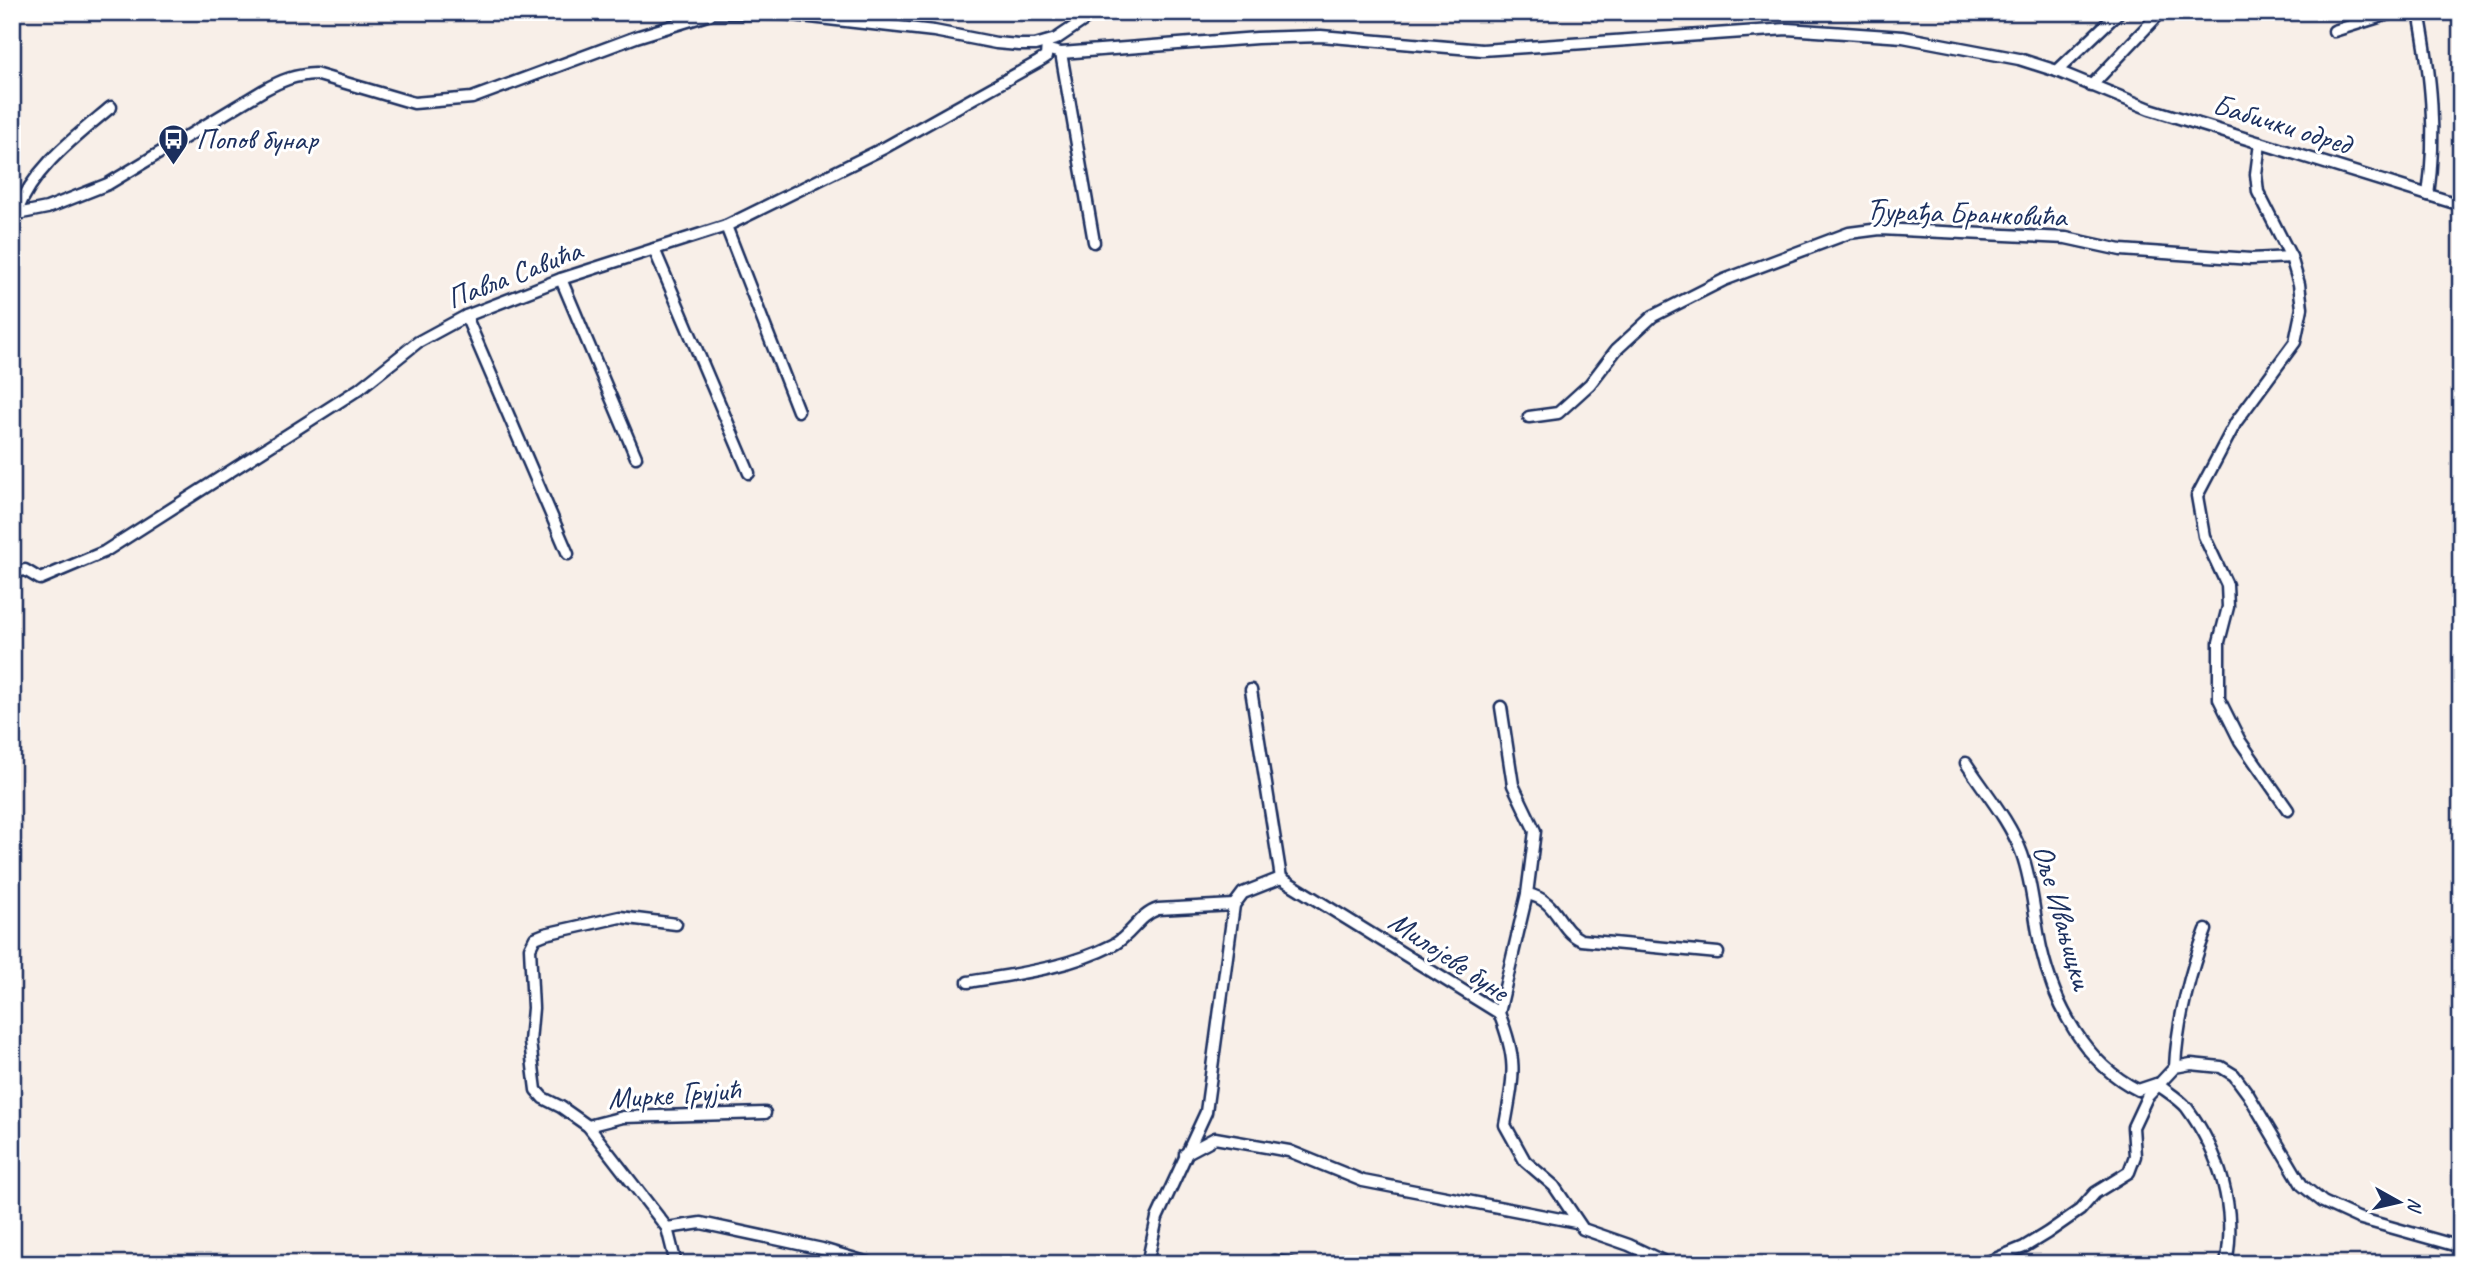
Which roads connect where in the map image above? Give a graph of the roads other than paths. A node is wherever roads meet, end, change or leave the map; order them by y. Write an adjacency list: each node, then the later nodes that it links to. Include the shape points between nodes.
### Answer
1 (1096, 12): 8 (street, Павла Савића)
2 (2119, 12): 10 (street)
3 (2161, 12): 11 (street)
4 (2395, 12): 7 (street)
5 (2419, 12): 14 (street, via 2434,126)
6 (715, 13): 8 (street, via 798,15); 16 (street, via 462,99 414,103 315,74 286,78 108,184 47,208)
7 (2334, 31)
8 (1048, 46): 9 (street, Бабички одред); 17 (street, Павла Савића, via 1046,57 1038,62 884,148)
9 (1061, 53): 10 (street, Бабички одред, via 1321,36 1482,50 1787,29 1903,37 2019,59); 18 (street)
10 (2057, 71): 11 (street, Бабички одред)
11 (2091, 86): 13 (street, Бабички одред, via 2150,110)
12 (111, 107): 16 (street, via 37,174)
13 (2260, 143): 14 (street, Бабички одред); 20 (street, via 2258,192)
14 (2428, 195): 15 (street, Бабички одред)
15 (2461, 205)
16 (14, 215)
17 (726, 226): 19 (street, Павла Савића); 23 (street)
18 (1094, 242)
19 (654, 250): 21 (street, Павла Савића); 26 (street)
20 (2291, 257): 24 (street, Ђурађа Бранковића, via 2251,260 2121,250 2054,237 1880,229 1849,233 1724,280 1653,316 1558,413); 32 (street, via 2302,308 2295,342 2236,422 2197,496 2204,536 2227,585 2228,607 2219,642 2219,699 2240,741)
21 (561, 279): 22 (street, Павла Савића); 25 (street)
22 (466, 316): 27 (street); 28 (street, Павла Савића, via 418,342 359,389 104,552 40,579 25,570)
23 (798, 411)
24 (1529, 417)
25 (636, 457)
26 (749, 473)
27 (568, 554)
28 (12, 573)
29 (1251, 690): 33 (street)
30 (1501, 707): 34 (street, via 1513,785 1535,831)
31 (1966, 763): 42 (street, Оље Ивањицки, via 2022,854 2049,978 2077,1035 2103,1067 2126,1084 2138,1090)
32 (2288, 810)
33 (1281, 878): 35 (street, via 1243,892); 40 (street, Милојеве буне)
34 (1527, 894): 38 (street, via 1550,904 1572,936 1581,940); 40 (street)
35 (1234, 905): 39 (street, via 1158,909 1147,913 1117,943 1083,959); 45 (street, via 1206,1112)
36 (677, 924): 44 (street, via 620,917 545,934 531,942 530,1042 536,1090)
37 (2206, 930): 41 (street, via 2177,1033)
38 (1718, 953)
39 (968, 982)
40 (1499, 1013): 46 (street, Милојеве буне, via 1511,1042 1514,1073 1505,1125 1525,1161 1554,1186)
41 (2175, 1067): 42 (street); 48 (street, via 2208,1065 2234,1075 2302,1185 2323,1202 2358,1218)
42 (2157, 1084): 55 (street, via 2135,1118 2135,1156 2129,1172 2047,1233); 56 (street, via 2186,1106 2217,1161 2229,1201)
43 (765, 1112): 44 (street, Мирке Грујић, via 634,1116)
44 (587, 1126): 47 (street)
45 (1185, 1154): 46 (street, via 1215,1138 1289,1151 1363,1181); 52 (street, via 1157,1218)
46 (1576, 1222): 54 (street)
47 (667, 1228): 50 (street); 51 (street, via 701,1223)
48 (2461, 1247)
49 (1274, 1261): 53 (street)
50 (676, 1264)
51 (869, 1264)
52 (1146, 1264)
53 (1292, 1264)
54 (1669, 1264)
55 (1983, 1264)
56 (2226, 1264)

